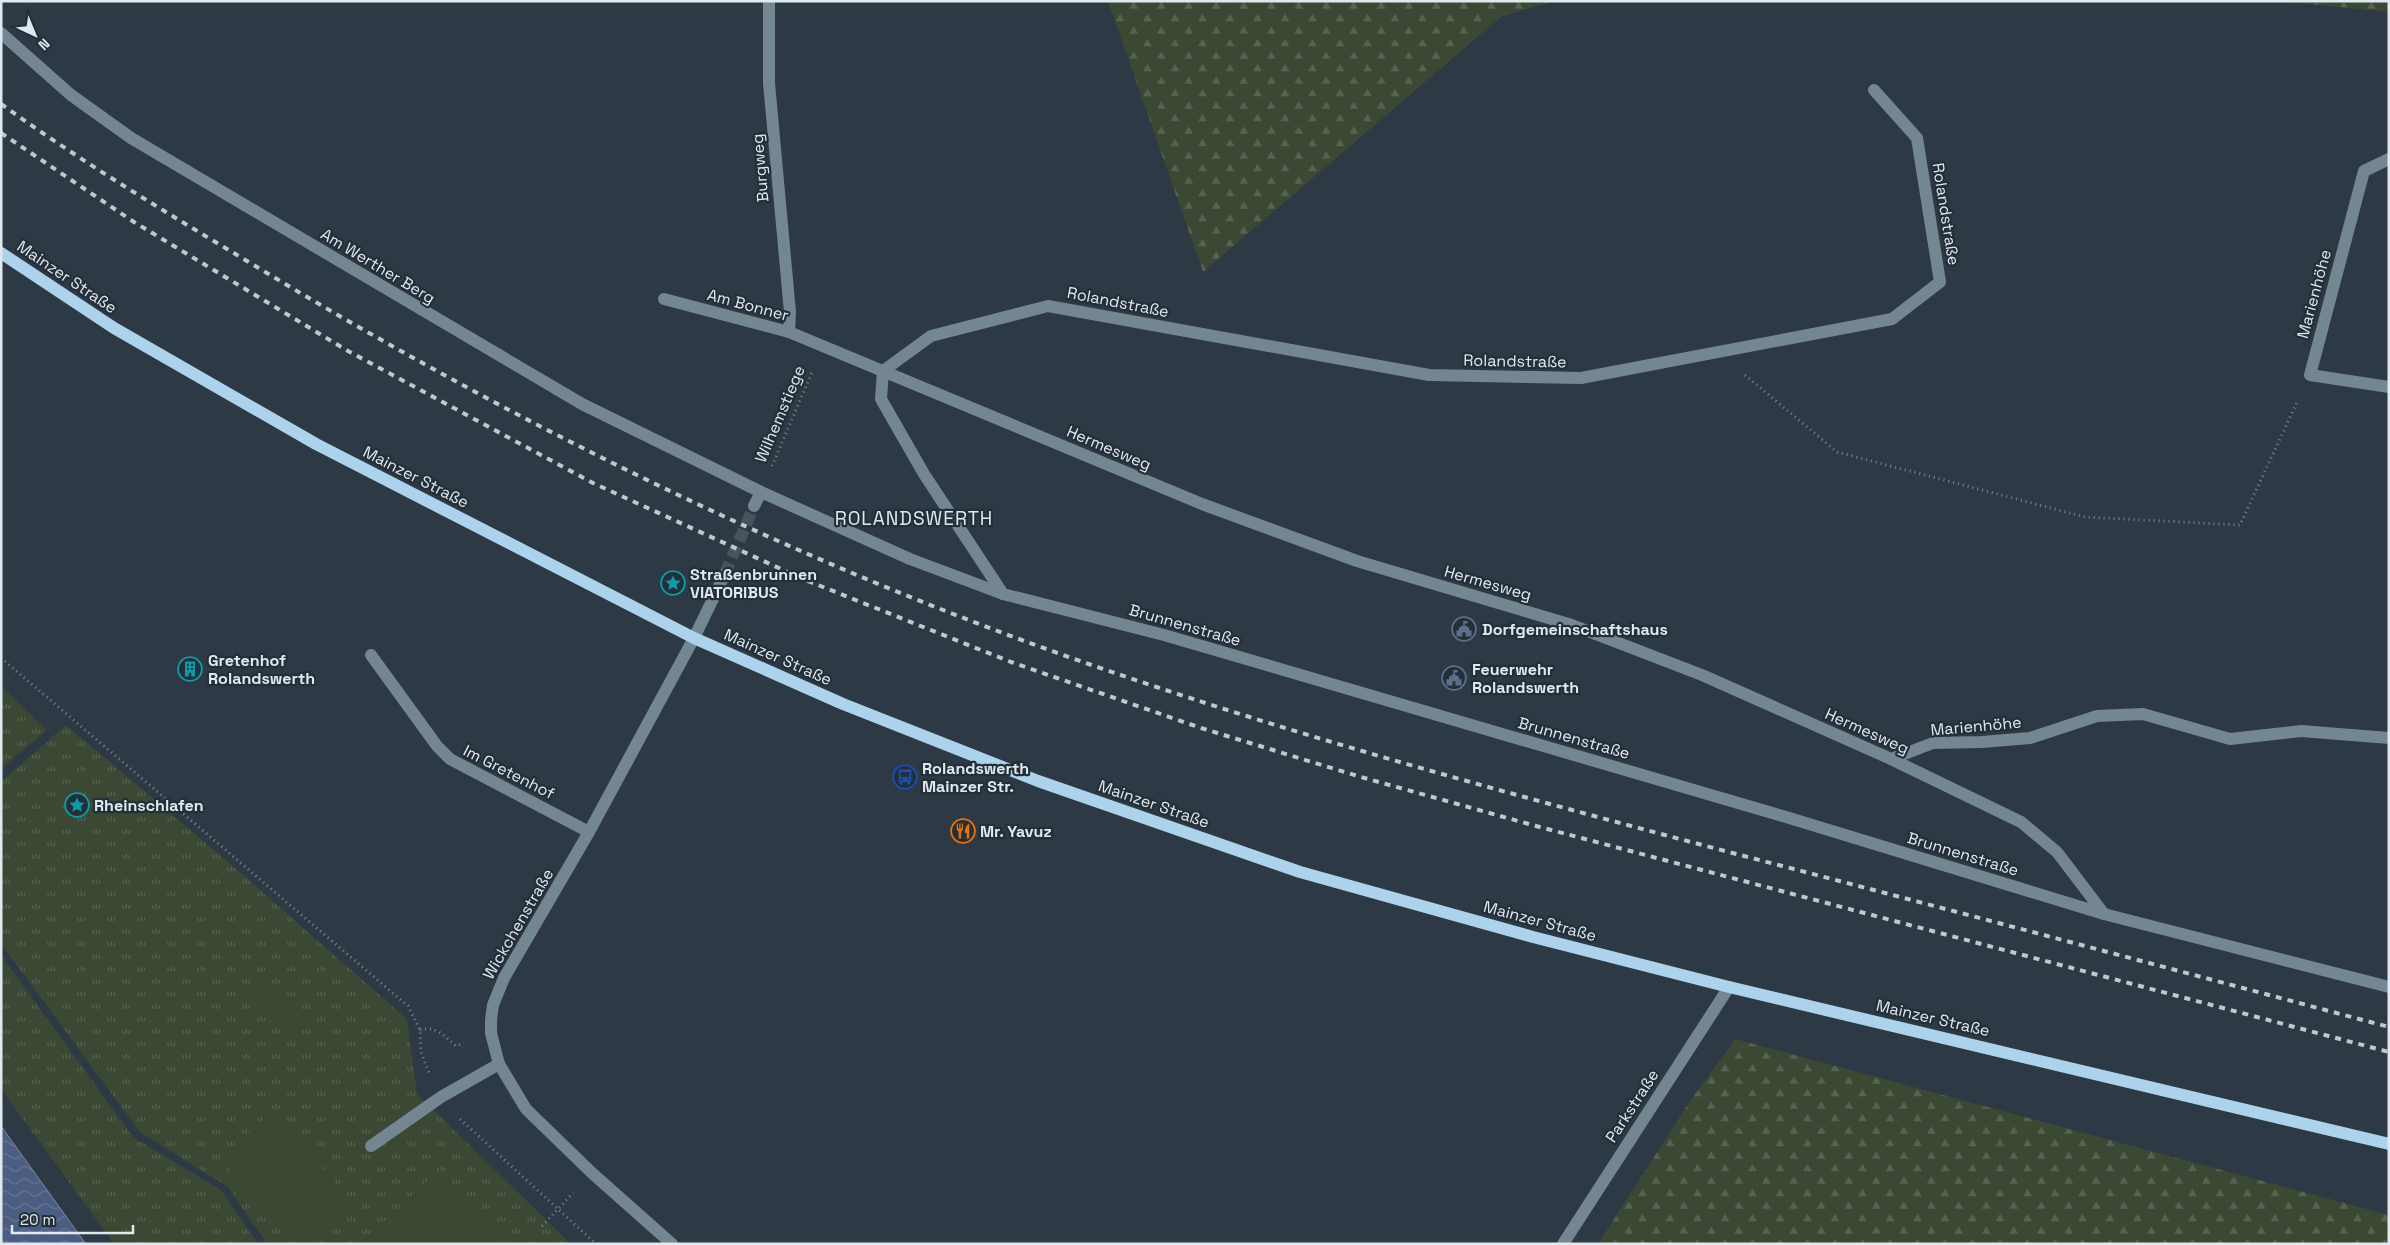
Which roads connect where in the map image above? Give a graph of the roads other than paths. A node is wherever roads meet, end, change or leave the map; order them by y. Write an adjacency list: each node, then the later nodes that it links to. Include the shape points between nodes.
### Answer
1 (769, 1): 7 (street, Burgweg, via 769,83 790,312)
2 (1, 32): 11 (street, Am Werther Berg, via 71,95 131,138 582,404)
3 (1874, 90): 9 (street, Rolandstraße, via 1917,138 1940,282 1892,318 1581,378 1429,375 1048,306 931,336)
4 (2389, 159): 10 (street, Marienhöhe, via 2364,171 2310,374)
5 (1, 253): 15 (main road, Mainzer Straße, via 114,328 316,444)
6 (664, 299): 7 (street, Am Bonner)
7 (789, 332): 8 (street, Am Bonner)
8 (822, 347): 9 (street, Hermesweg)
9 (883, 371): 14 (street, via 881,399 924,474); 18 (street, Hermesweg, via 1202,504 1348,558 1590,632 1702,675)
10 (2389, 387)
11 (761, 492): 12 (street); 14 (street, Brunnenstraße, via 910,559)
12 (754, 506)
13 (725, 574): 15 (street, Wickchenstraße)
14 (1003, 594): 20 (street, Brunnenstraße, via 1183,641 1776,814)
15 (694, 638): 19 (street, Wickchenstraße); 21 (main road, Mainzer Straße, via 843,704 1038,781 1300,872)
16 (371, 655): 19 (street, Im Gretenhof, via 450,760)
17 (2389, 738): 18 (street, Marienhöhe, via 2301,731 2230,739 2143,714 2097,716 2030,738 1933,743)
18 (1891, 759): 20 (street, Hermesweg, via 2021,822 2057,852)
19 (589, 832): 23 (street, Wickchenstraße, via 504,978 492,1005 491,1033)
20 (2104, 914): 22 (street, Brunnenstraße)
21 (1729, 987): 24 (main road, Mainzer Straße); 27 (street, Parkstraße)
22 (2389, 987)
23 (499, 1064): 25 (street, via 441,1097); 26 (street, Wickchenstraße, via 526,1109)
24 (2389, 1144)
25 (371, 1146)
26 (672, 1244)
27 (1563, 1244)

